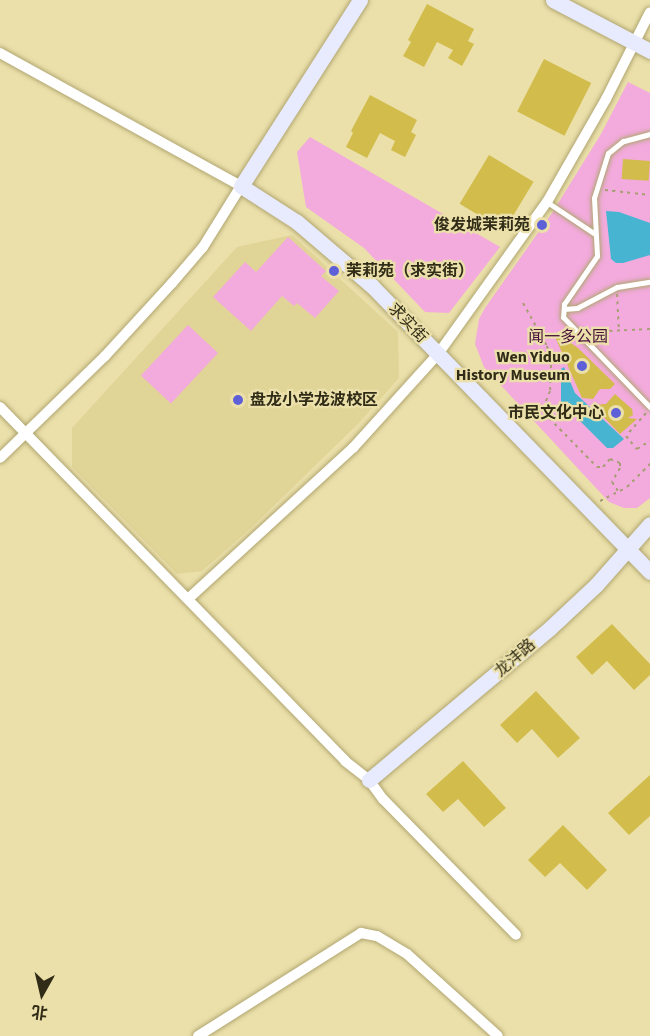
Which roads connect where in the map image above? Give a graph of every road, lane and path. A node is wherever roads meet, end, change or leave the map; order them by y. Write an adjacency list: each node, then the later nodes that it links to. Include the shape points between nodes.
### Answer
1 (360, 0): 8 (street)
2 (554, 0): 4 (street)
3 (650, 12): 4 (street)
4 (635, 43): 5 (street); 11 (street)
5 (650, 51)
6 (0, 53): 8 (street, 求实街)
7 (650, 134): 9 (lane, via 612,147)
8 (241, 186): 20 (street, 求实街, via 297,222 339,256); 23 (street, via 203,247 172,283)
9 (597, 189): 10 (path); 12 (lane)
10 (650, 195)
11 (547, 202): 12 (lane); 20 (street)
12 (595, 234): 16 (lane, via 597,256)
13 (650, 282): 14 (lane)
14 (617, 287): 16 (lane, via 577,308); 18 (path)
15 (523, 303): 27 (path, via 547,346 551,365 544,413 597,467 603,467 610,459 620,463 612,482)
16 (564, 309): 19 (lane, via 563,317)
17 (650, 329): 18 (path)
18 (619, 330): 19 (path)
19 (576, 331): 22 (lane)
20 (438, 354): 28 (street, 求实街); 32 (street, via 352,448)
21 (0, 407): 23 (street)
22 (650, 408): 24 (path, via 626,436 638,449)
23 (26, 435): 25 (street); 32 (street)
24 (650, 441)
25 (0, 458)
26 (650, 464): 27 (path)
27 (618, 491): 28 (path, via 602,499)
28 (590, 512): 30 (street, 求实街)
29 (650, 524): 30 (street, 龙沣路)
30 (627, 549): 31 (street, 求实街); 33 (street, 龙沣路, via 550,628)
31 (650, 572)
32 (188, 599): 33 (street, via 345,761)
33 (369, 780): 34 (street)
34 (516, 935)
35 (198, 1036): 36 (street, via 361,933 377,936 407,954)
36 (498, 1036)

